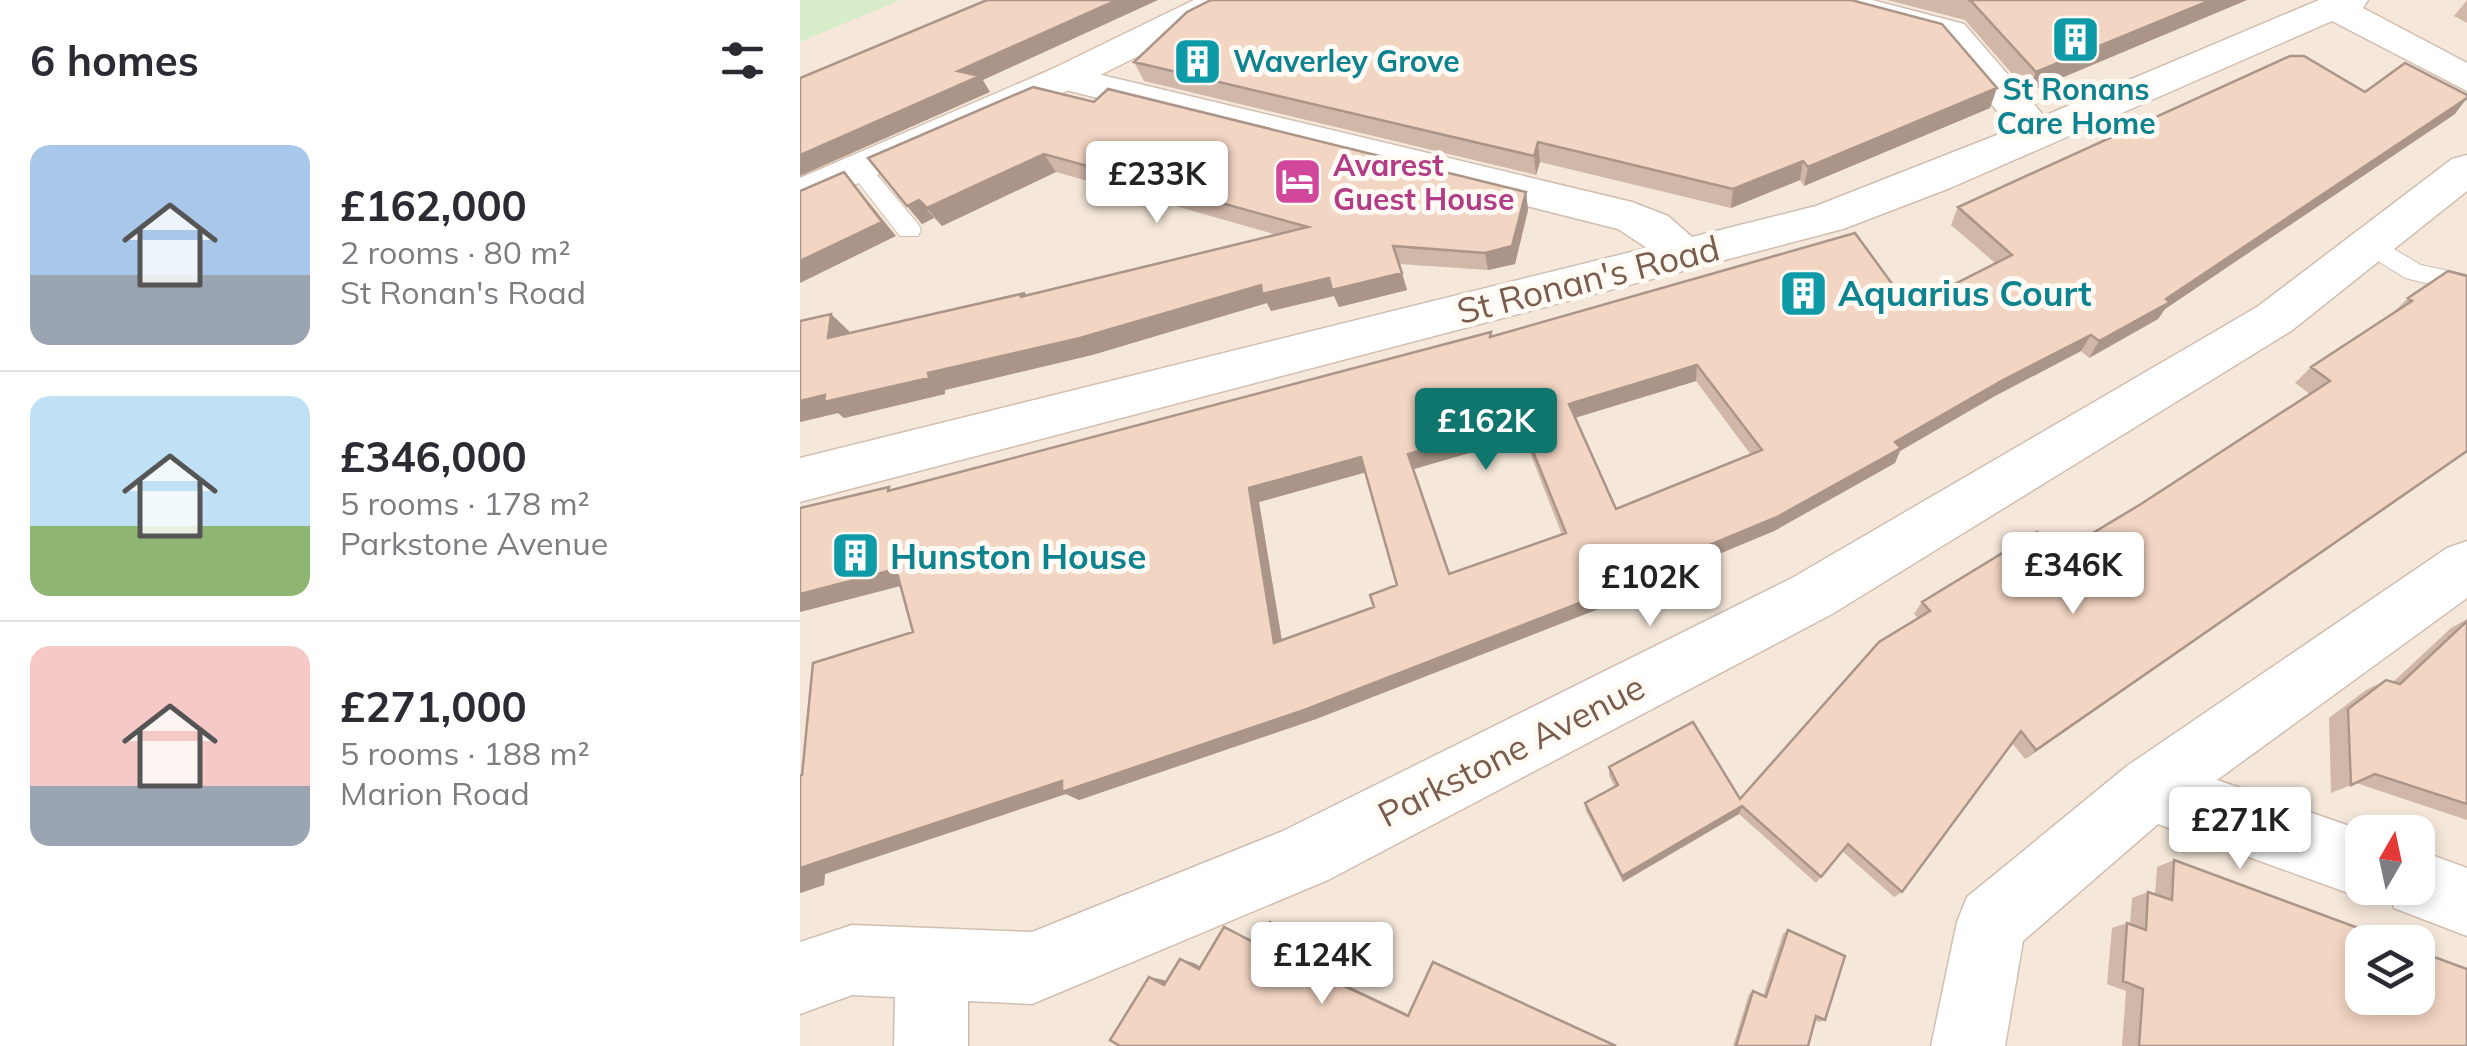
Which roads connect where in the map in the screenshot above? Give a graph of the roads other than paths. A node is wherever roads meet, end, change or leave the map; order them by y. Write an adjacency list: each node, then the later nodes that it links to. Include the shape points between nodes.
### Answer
1 (1222, 0): 5 (street)
2 (1830, 0): 4 (street)
3 (2342, 4): 6 (street); 7 (street, St Ronan's Road)
4 (1941, 16): 7 (street)
5 (1064, 78): 8 (street); 13 (street, via 1632,217)
6 (2467, 79)
7 (2038, 134): 13 (street, St Ronan's Road, via 1826,218)
8 (860, 168): 10 (street); 11 (lane)
9 (2467, 169): 12 (street, Parkstone Avenue)
10 (800, 194)
11 (909, 230)
12 (2370, 244): 14 (lane, via 2414,272); 21 (street, Parkstone Avenue, via 2274,319 1812,596 1304,856 1032,968)
13 (1684, 255): 15 (street, St Ronan's Road)
14 (2467, 284)
15 (800, 480)
16 (2467, 566): 17 (street)
17 (2150, 788): 18 (street); 24 (street, via 1992,922)
18 (2345, 858)
19 (2435, 890): 20 (street)
20 (2467, 902)
21 (932, 964): 22 (street, Parkstone Avenue, via 852,960); 23 (street)
22 (800, 978)
23 (931, 1046)
24 (1968, 1046)

